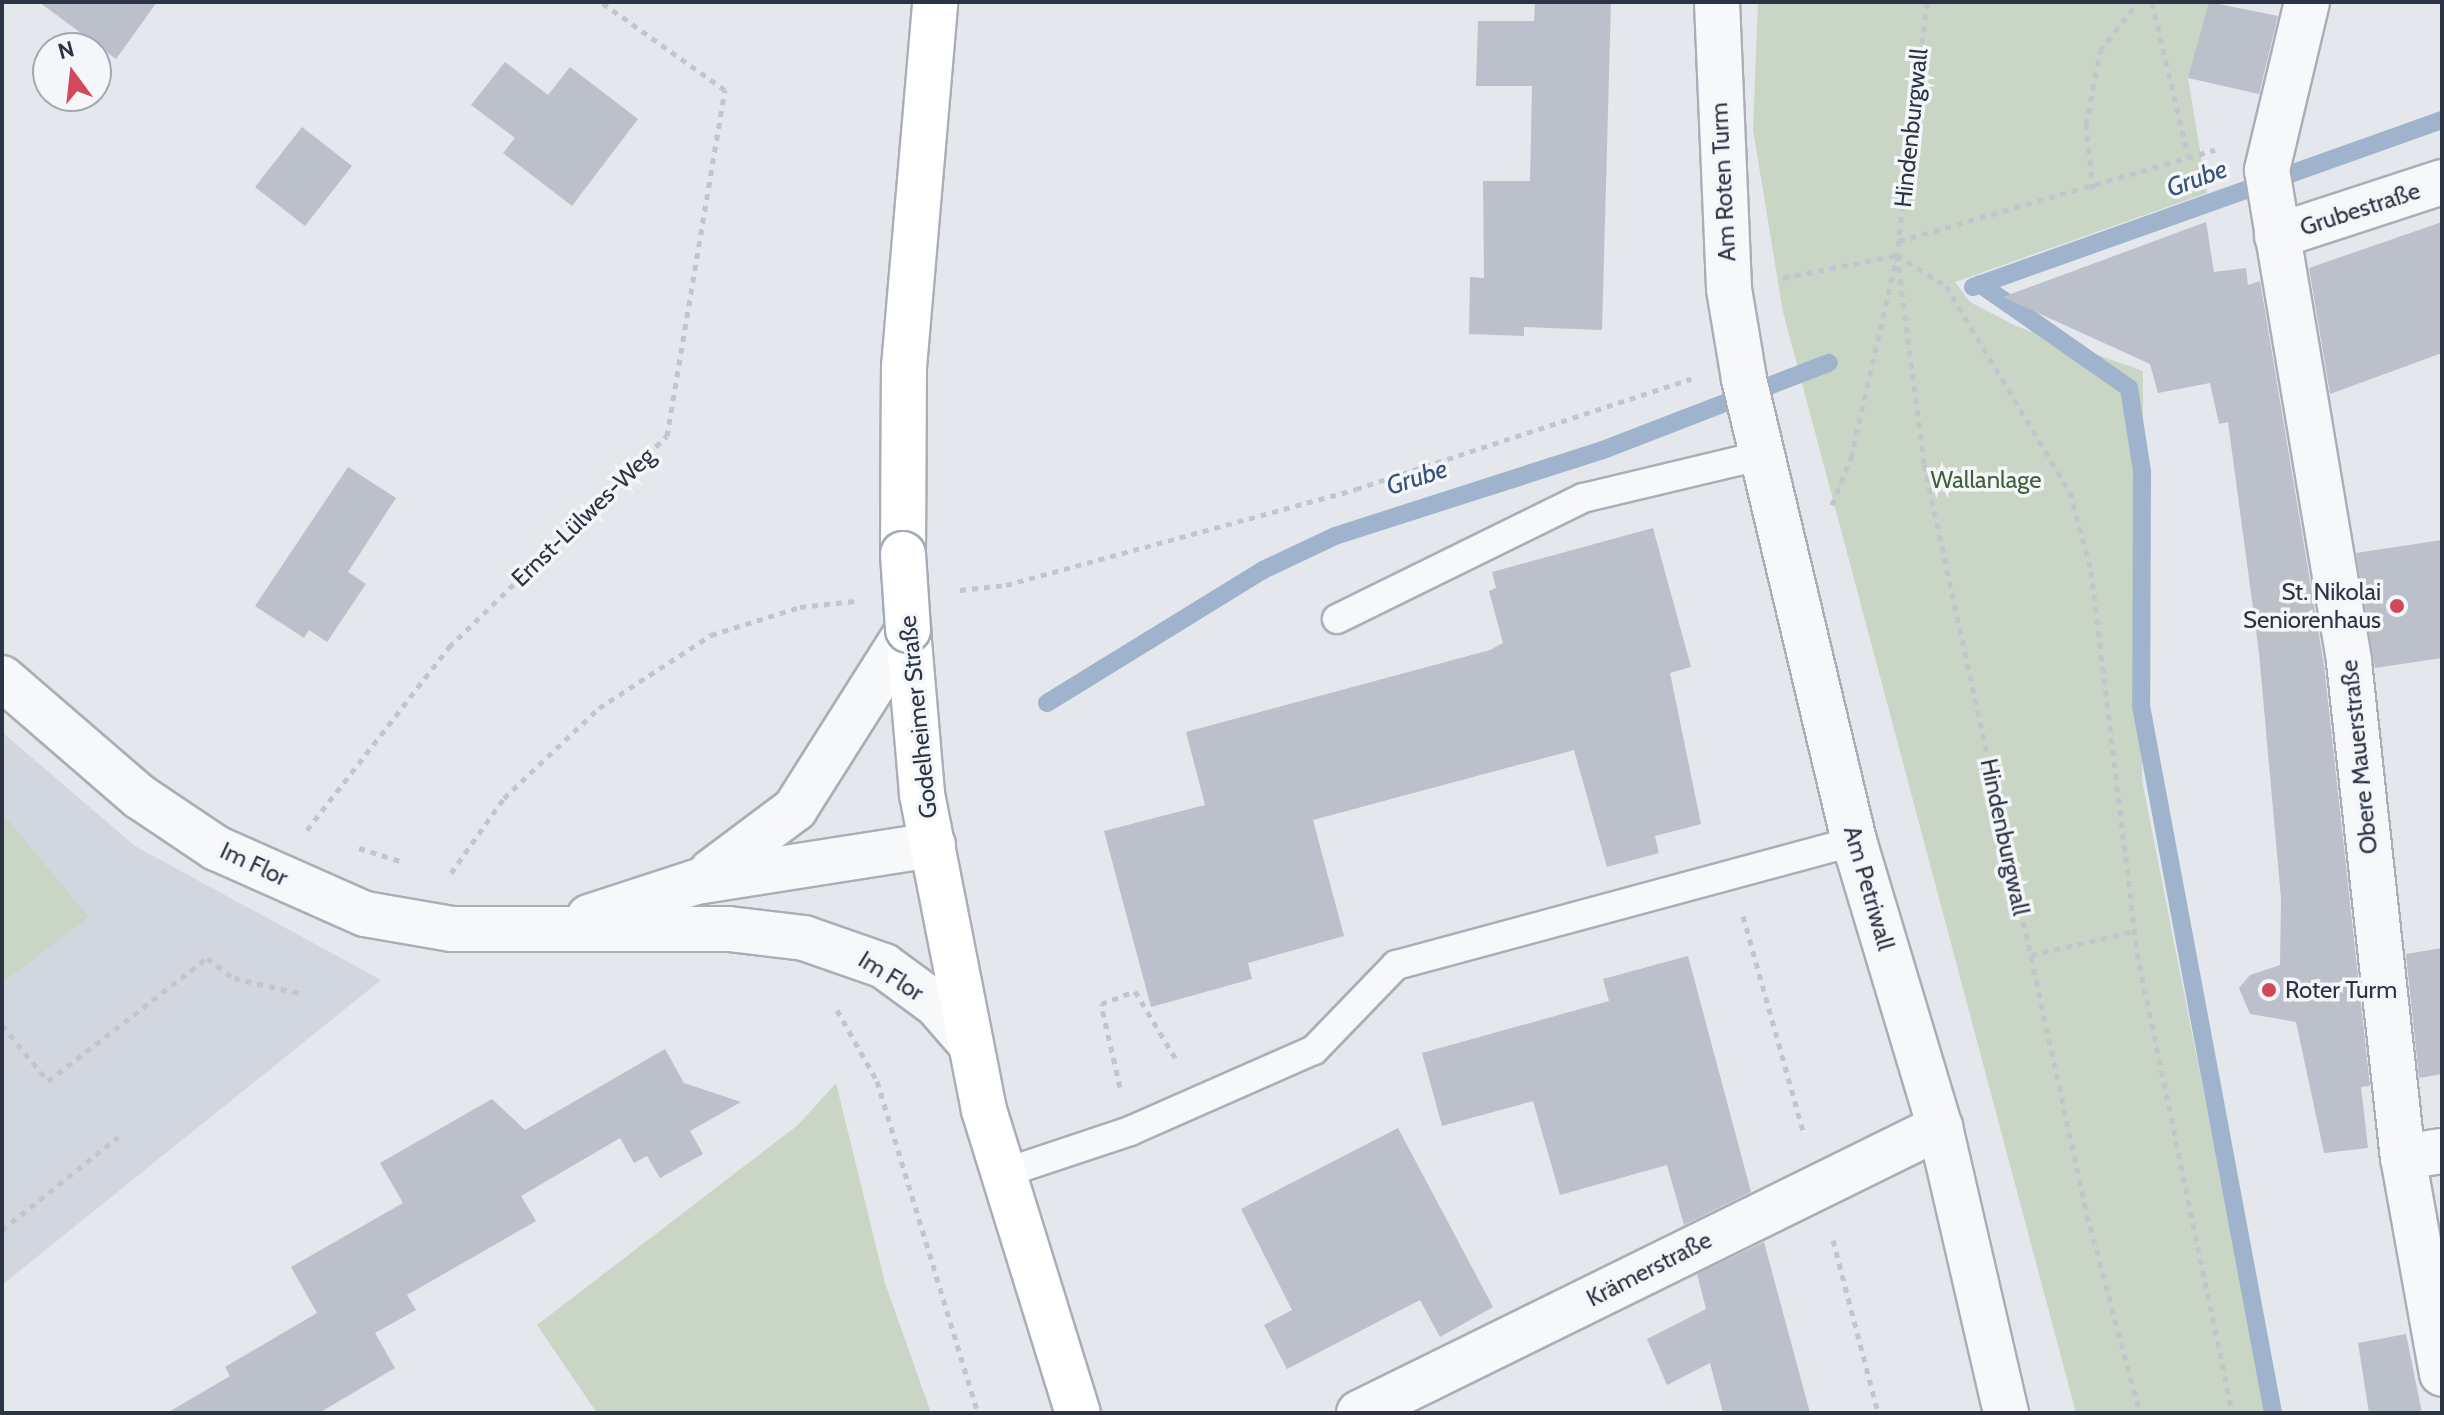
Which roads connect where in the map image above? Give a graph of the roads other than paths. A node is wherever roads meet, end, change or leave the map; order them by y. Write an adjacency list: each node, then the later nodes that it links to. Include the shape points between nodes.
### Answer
1 (935, 2): 9 (main road, Godelheimer Straße, bridge, via 904,367)
2 (1717, 2): 6 (street, Am Roten Turm, via 1729,289)
3 (2307, 2): 5 (street, Obere Mauerstraße, via 2269,172)
4 (2442, 182): 5 (street, Grubestraße)
5 (2277, 236): 17 (street, Obere Mauerstraße, via 2349,662)
6 (1746, 383): 7 (street, Am Petriwall)
7 (1764, 455): 8 (lane, via 1583,498); 11 (street, Am Petriwall)
8 (1337, 619)
9 (908, 630): 12 (main road, Godelheimer Straße); 13 (street, Im Flor, via 795,809)
10 (2, 678): 14 (street, Im Flor, via 140,797 216,848 365,914 452,929)
11 (1854, 841): 16 (street, Am Petriwall); 18 (lane, via 1396,965 1314,1050 1130,1131)
12 (933, 845): 13 (street, Im Flor); 15 (main road, Godelheimer Straße)
13 (696, 882): 14 (street, Im Flor)
14 (557, 928): 15 (street, Im Flor, via 729,929 822,942 884,966 937,1005)
15 (970, 1043): 18 (main road, Godelheimer Straße)
16 (1940, 1127): 21 (street, Krämerstraße); 22 (street, Am Petriwall)
17 (2423, 1154): 19 (street, Obere Mauerstraße)
18 (1001, 1174): 20 (main road, Godelheimer Straße)
19 (2442, 1374)
20 (1078, 1413)
21 (1359, 1413)
22 (2006, 1413)

